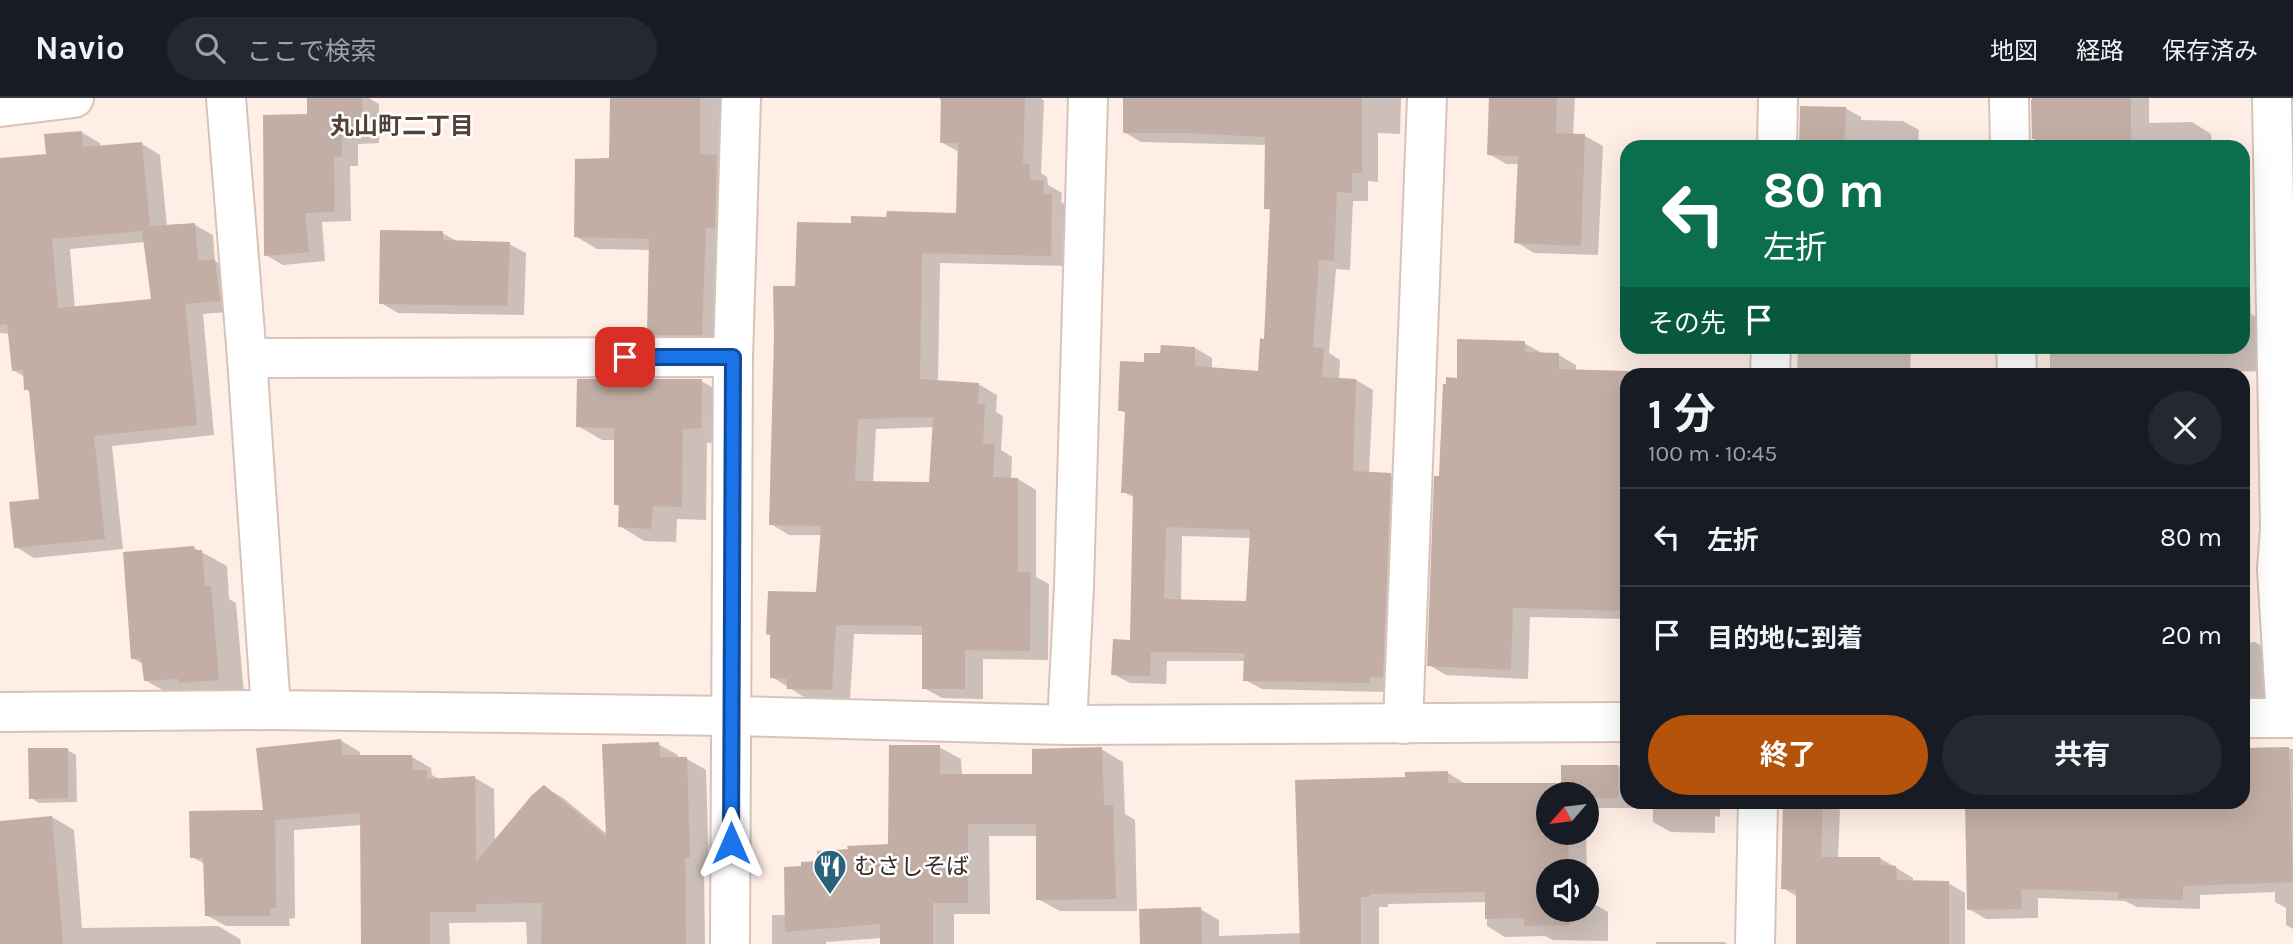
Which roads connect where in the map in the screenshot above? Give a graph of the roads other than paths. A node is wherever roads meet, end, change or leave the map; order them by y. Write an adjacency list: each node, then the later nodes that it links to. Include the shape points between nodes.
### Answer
1 (75, 98): 9 (street)
2 (226, 98): 13 (street)
3 (741, 98): 12 (street)
4 (1087, 98): 21 (street)
5 (1427, 98): 20 (street)
6 (1778, 98): 10 (street)
7 (2008, 98): 11 (street)
8 (2272, 98): 18 (street, via 2277,569)
9 (0, 107)
10 (1777, 140)
11 (2010, 140)
12 (733, 357): 13 (street); 16 (street)
13 (247, 358): 14 (street)
14 (271, 710): 15 (street); 16 (street)
15 (0, 712)
16 (732, 716): 21 (street); 23 (street)
17 (2250, 718): 18 (street)
18 (2290, 718)
19 (1620, 722): 20 (street)
20 (1403, 724): 21 (street)
21 (1068, 725)
22 (1758, 809): 24 (street)
23 (730, 944)
24 (1755, 944)

